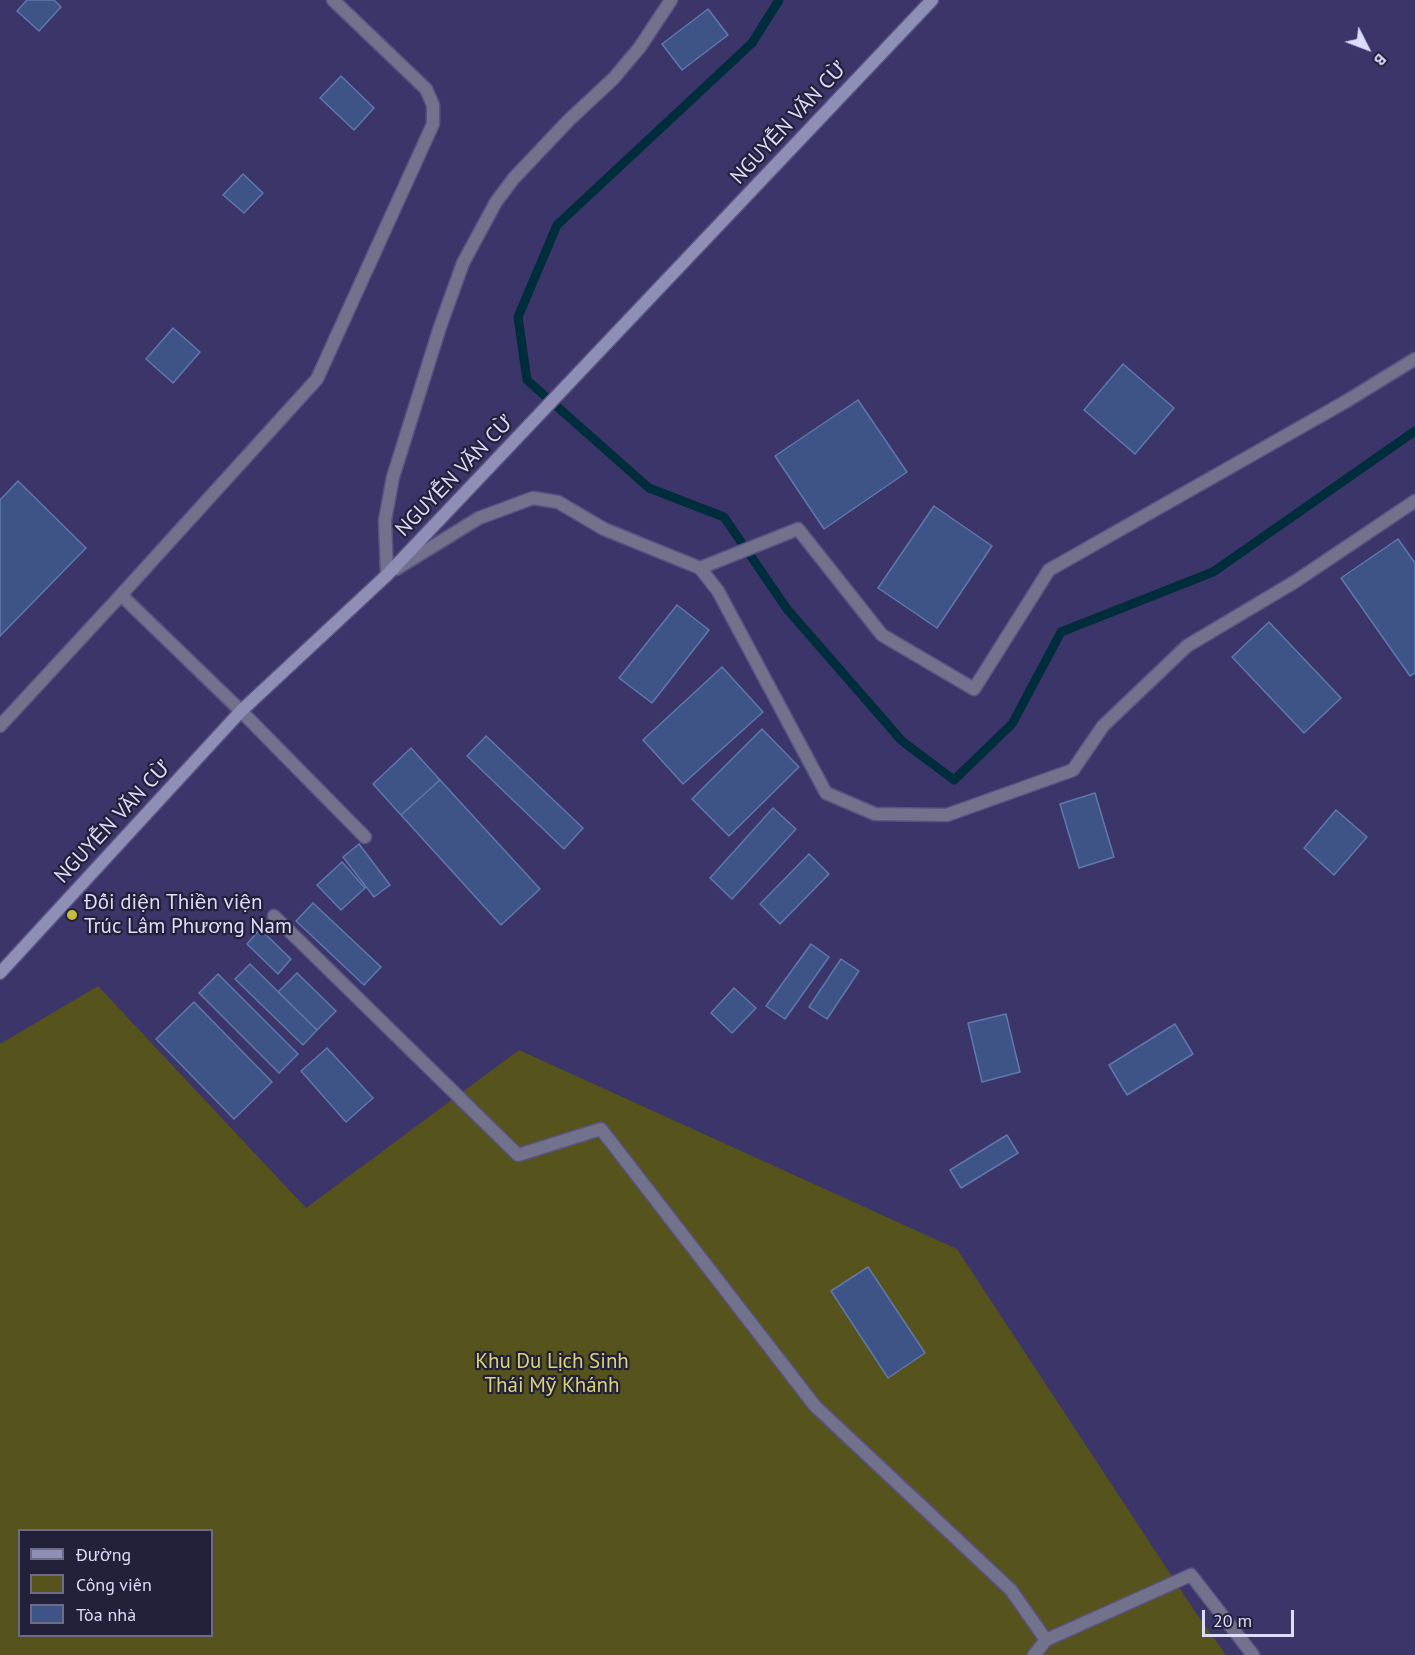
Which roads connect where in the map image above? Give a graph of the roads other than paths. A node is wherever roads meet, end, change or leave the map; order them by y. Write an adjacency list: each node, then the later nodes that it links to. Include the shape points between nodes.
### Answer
1 (333, 0): 8 (street, via 426,89 433,105 434,124 316,380)
2 (671, 0): 7 (street, via 614,78 514,178 496,202 463,263 393,477 385,520)
3 (932, 0): 7 (main road, NGUYỄN VĂN CỪ)
4 (1415, 359): 6 (street, via 1049,570 974,689 882,635 798,529)
5 (1415, 501): 6 (street, via 1296,581 1187,646 1103,726 1073,770 947,815 875,814 826,793 718,591)
6 (700, 568): 7 (street, via 604,530 558,502 533,498 479,518)
7 (387, 575): 9 (main road, NGUYỄN VĂN CỪ)
8 (121, 595): 9 (street); 10 (street)
9 (241, 711): 11 (street); 13 (main road, NGUYỄN VĂN CỪ)
10 (0, 726)
11 (365, 837)
12 (274, 916): 14 (street, via 518,1155 601,1129 815,1406 1011,1590)
13 (0, 973)
14 (1046, 1640): 15 (street); 16 (street, via 1191,1575)
15 (1034, 1655)
16 (1253, 1655)

